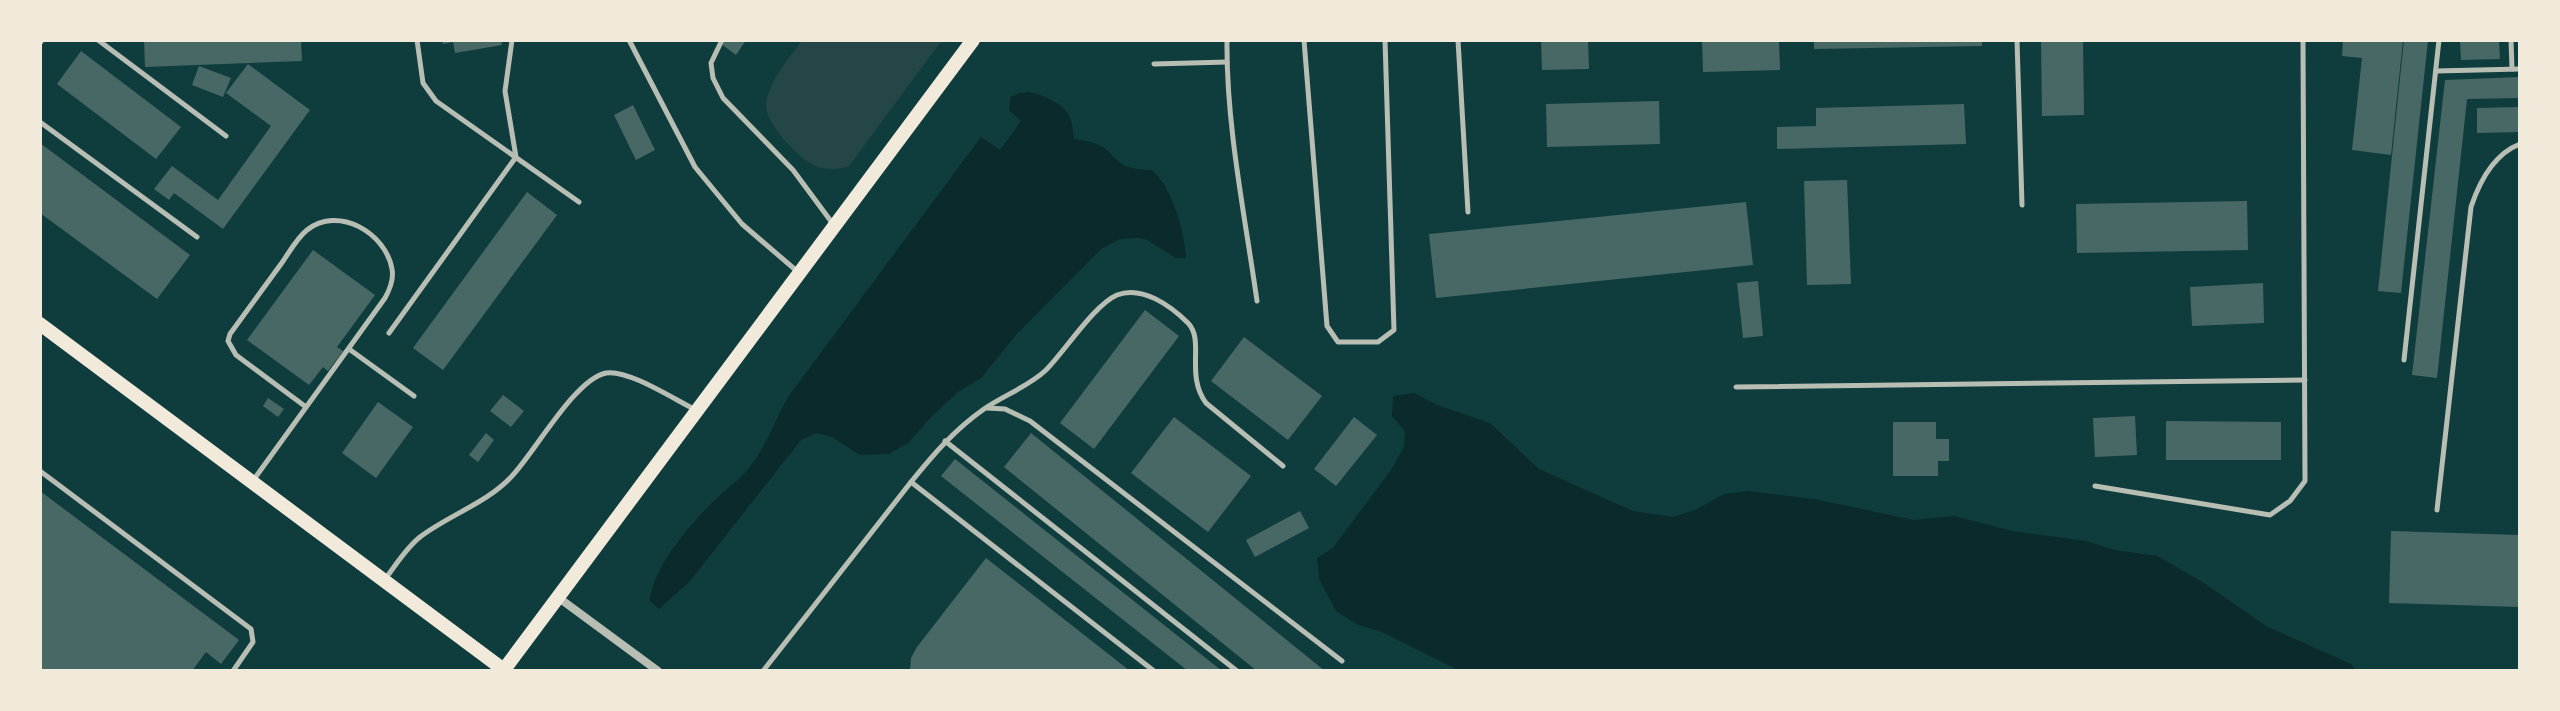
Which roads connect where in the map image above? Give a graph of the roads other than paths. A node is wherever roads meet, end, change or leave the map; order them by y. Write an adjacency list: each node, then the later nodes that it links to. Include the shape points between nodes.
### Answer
1 (98, 40): 21 (lane)
2 (417, 40): 23 (lane, via 428,92)
3 (512, 40): 23 (lane, via 505,91)
4 (629, 40): 29 (lane, via 695,167 742,224)
5 (722, 40): 27 (lane, via 711,63 723,98 793,170)
6 (973, 40): 27 (main road)
7 (1227, 40): 15 (lane)
8 (1304, 40): 9 (lane, via 1327,326 1338,342 1378,342 1394,330)
9 (1385, 40)
10 (1458, 40): 26 (lane)
11 (2017, 40): 25 (lane)
12 (2303, 40): 35 (lane)
13 (2439, 40): 19 (lane)
14 (2511, 40): 17 (lane)
15 (1227, 62): 16 (lane); 30 (lane)
16 (1154, 64)
17 (2512, 69): 18 (lane); 19 (lane)
18 (2520, 69)
19 (2436, 71): 34 (lane)
20 (40, 122): 28 (lane)
21 (226, 136)
22 (2520, 144): 47 (lane, via 2495,162 2471,207)
23 (516, 157): 24 (lane); 32 (lane)
24 (579, 202)
25 (2022, 205)
26 (1468, 212)
27 (834, 226): 29 (main road)
28 (197, 237)
29 (799, 273): 40 (main road)
30 (1257, 301)
31 (40, 324): 44 (main road)
32 (389, 333)
33 (349, 349): 37 (lane); 38 (lane); 38 (lane, via 385,298 392,270 377,240 356,225 333,220 309,228 300,238 228,341 236,355)
34 (2404, 360)
35 (2305, 380): 36 (lane); 46 (lane, via 2305,481 2270,515)
36 (1736, 387)
37 (414, 396)
38 (306, 407): 44 (lane)
39 (985, 408): 41 (lane); 42 (lane, via 1045,371 1106,302 1142,293 1191,325 1197,390 1206,403); 50 (lane, via 1005,409 1030,421)
40 (696, 410): 48 (lane, via 620,372 590,380 512,476 420,536); 49 (main road)
41 (945, 441): 45 (lane); 56 (lane)
42 (1283, 466)
43 (40, 471): 52 (lane, via 251,629 253,642)
44 (251, 482): 48 (main road)
45 (911, 482): 54 (lane); 55 (lane)
46 (2095, 486)
47 (2437, 510)
48 (384, 580): 51 (main road)
49 (559, 598): 51 (main road); 53 (street)
50 (1342, 661)
51 (503, 670)
52 (233, 671)
53 (658, 671)
54 (763, 671)
55 (1154, 671)
56 (1237, 671)

